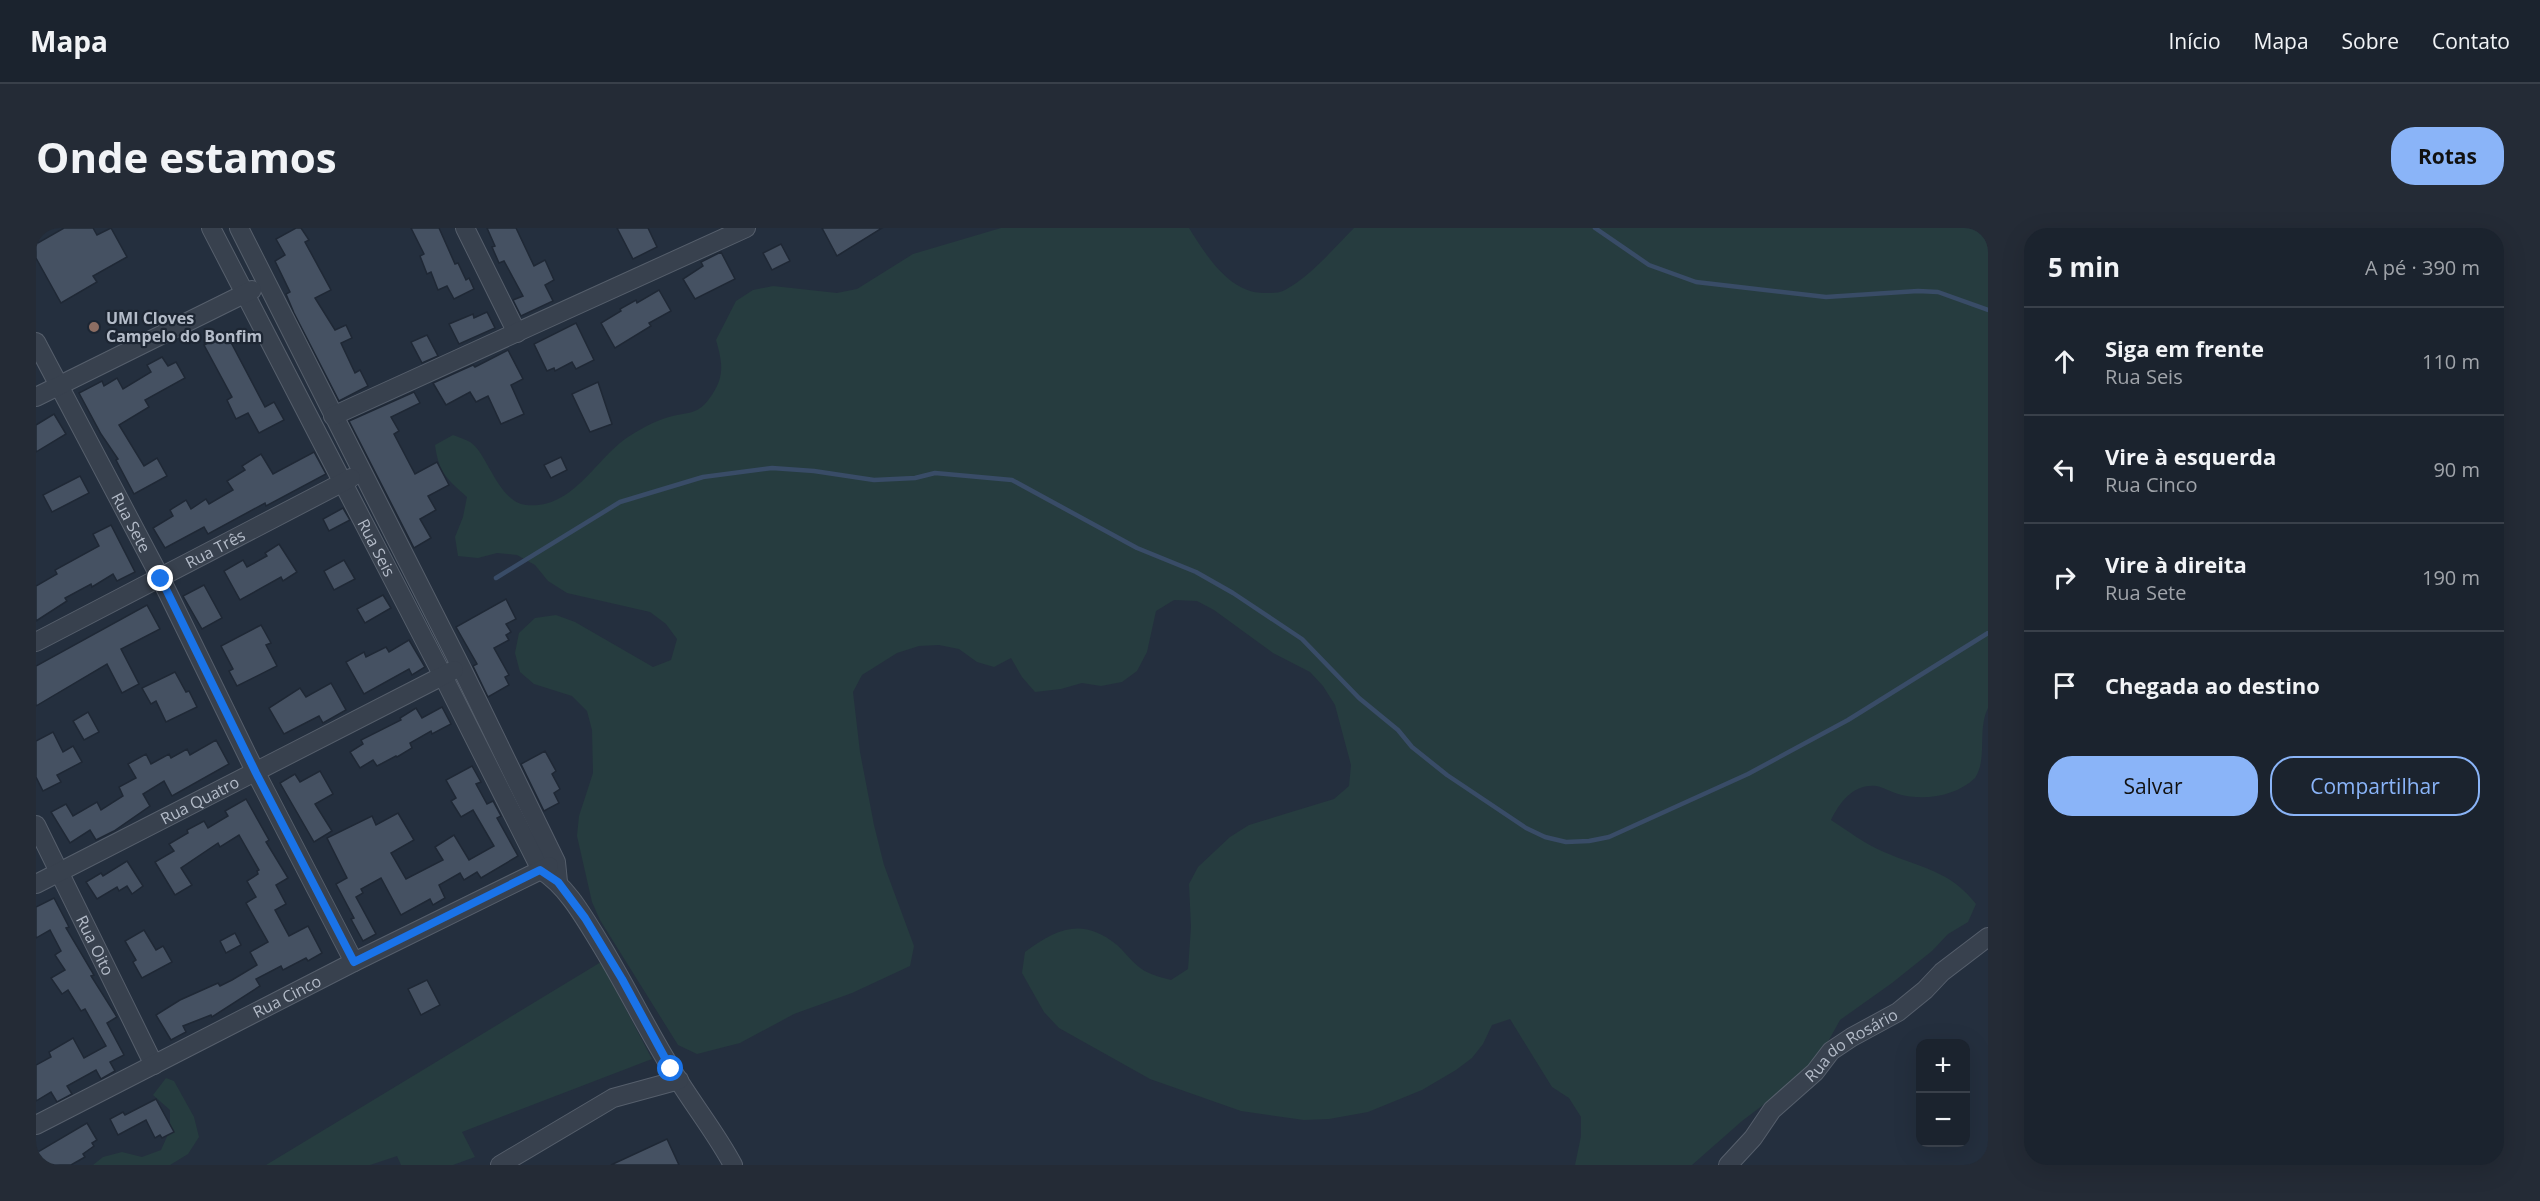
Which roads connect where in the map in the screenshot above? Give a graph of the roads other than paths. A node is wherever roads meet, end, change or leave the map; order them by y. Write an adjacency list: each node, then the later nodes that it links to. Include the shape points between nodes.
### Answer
1 (210, 228): 6 (street, Rua Seis)
2 (239, 228): 5 (street)
3 (465, 228): 7 (street)
4 (743, 229): 7 (street)
5 (266, 283): 6 (street); 11 (street)
6 (243, 294): 9 (street); 13 (street, Rua Seis)
7 (517, 333): 11 (street)
8 (36, 342): 9 (street, Rua Sete)
9 (58, 386): 10 (street); 14 (street, Rua Sete)
10 (36, 398)
11 (333, 416): 12 (street)
12 (362, 472): 13 (street, Rua Três); 16 (street)
13 (343, 483): 14 (street, Rua Três); 17 (street, Rua Seis)
14 (161, 579): 15 (street, Rua Três); 18 (street, Rua Sete)
15 (36, 642)
16 (461, 667): 17 (street, Rua Quatro); 20 (street)
17 (443, 676): 18 (street, Rua Quatro); 20 (street, Rua Seis)
18 (256, 773): 21 (street, Rua Quatro); 24 (street, Rua Sete)
19 (36, 825): 21 (street, Rua Oito)
20 (548, 866): 24 (street, Rua Cinco); 26 (street, via 585,918)
21 (59, 873): 22 (street, Rua Quatro); 25 (street, Rua Oito)
22 (36, 884)
23 (1988, 937): 30 (street, Rua do Rosário, via 1898,1012 1831,1051 1772,1110)
24 (354, 962): 25 (street, Rua Cinco)
25 (154, 1065): 27 (street, Rua Cinco)
26 (679, 1080): 28 (street, via 613,1098); 29 (street)
27 (36, 1125)
28 (500, 1165)
29 (733, 1165)
30 (1728, 1165)

